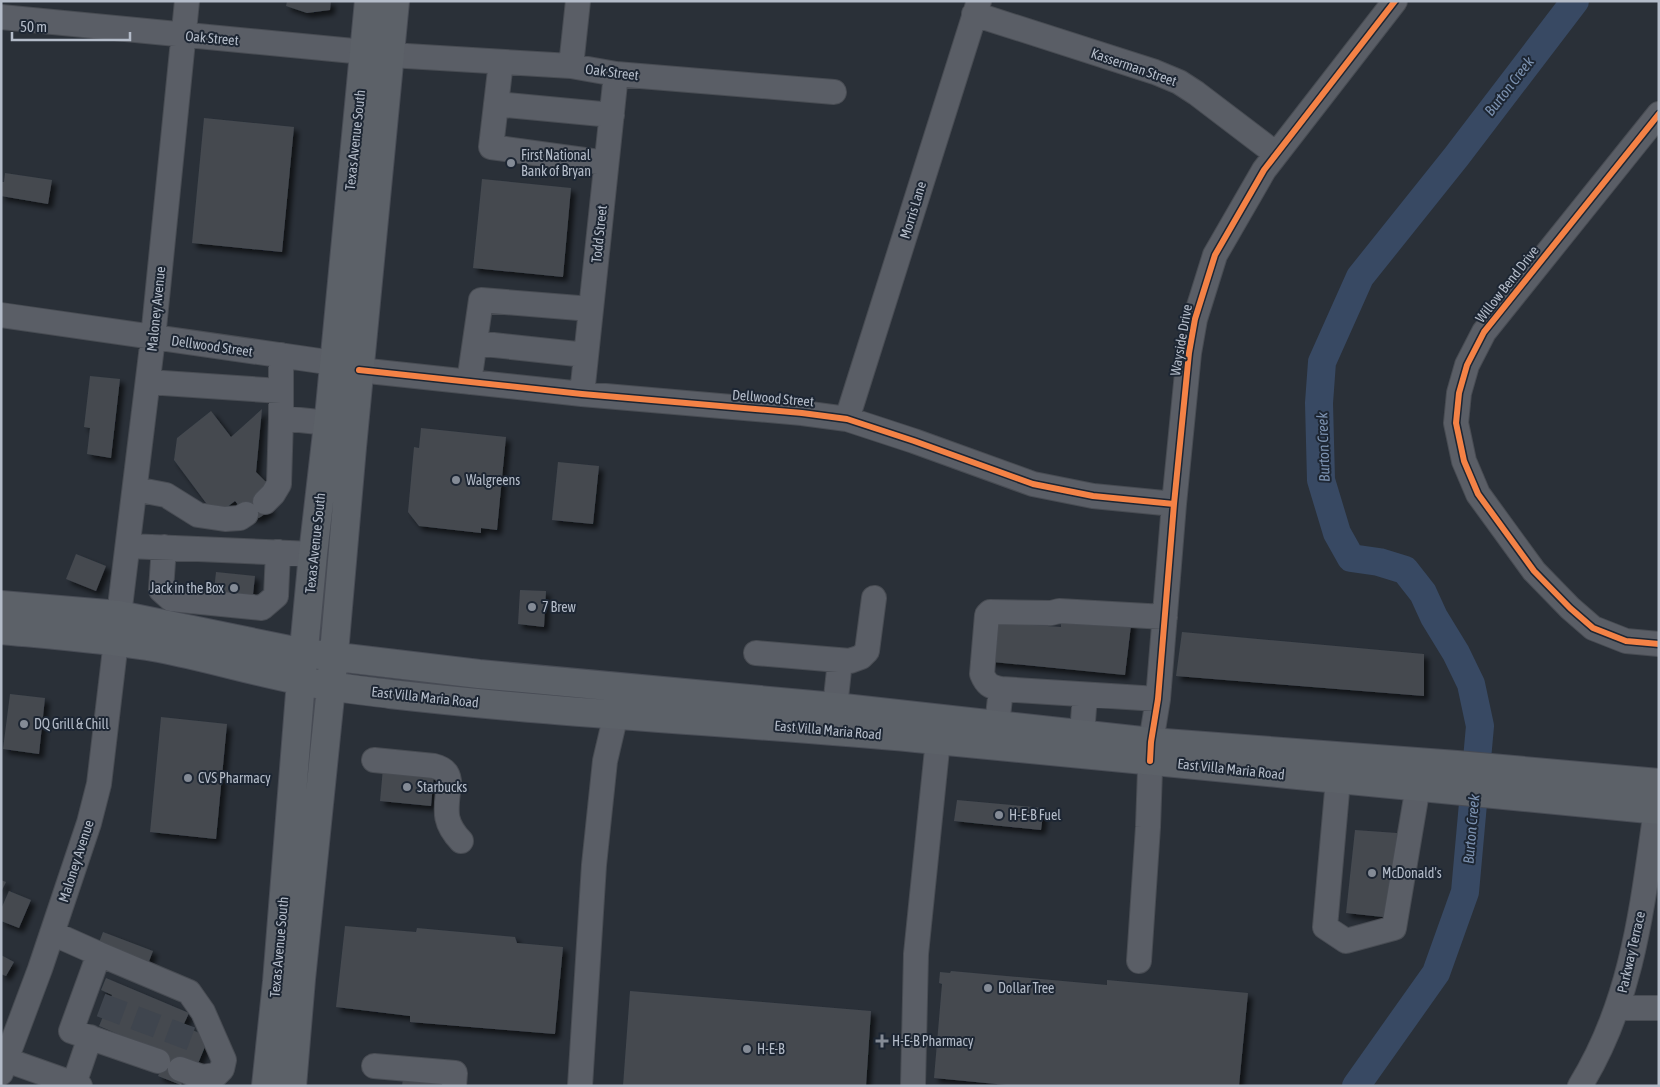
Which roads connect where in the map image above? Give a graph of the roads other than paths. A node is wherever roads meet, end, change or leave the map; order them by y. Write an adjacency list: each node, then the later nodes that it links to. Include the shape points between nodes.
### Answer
1 (187, 1): 8 (street, Maloney Avenue)
2 (369, 1): 9 (main road, Texas Avenue South)
3 (396, 1): 9 (main road, Texas Avenue South)
4 (578, 1): 11 (street)
5 (1395, 1): 17 (street, Wayside Drive)
6 (977, 8): 17 (street, Kasserman Street, via 1179,82); 32 (street, Morris Lane)
7 (1, 17): 8 (street, Oak Street)
8 (184, 35): 9 (street, Oak Street); 21 (street, Maloney Avenue)
9 (377, 53): 10 (street, Oak Street); 25 (main road, Texas Avenue South); 26 (main road, Texas Avenue South)
10 (501, 62): 11 (street, Oak Street); 14 (street)
11 (572, 66): 12 (street, Oak Street)
12 (616, 74): 13 (street, Oak Street); 15 (street, Todd Street)
13 (834, 92)
14 (496, 104): 15 (street); 18 (street, via 490,147)
15 (612, 114): 18 (street, Todd Street)
16 (1659, 114): 45 (street, Willow Bend Drive, via 1484,332 1467,365 1459,393 1456,423 1464,461 1478,494 1534,570 1593,628 1626,641)
17 (1276, 154): 35 (street, Wayside Drive, via 1215,254 1195,319)
18 (606, 164): 19 (street, Todd Street)
19 (591, 309): 22 (street, via 481,300); 23 (street, Todd Street)
20 (1, 315): 21 (street, Dellwood Street)
21 (153, 338): 24 (street, Dellwood Street); 27 (street, Maloney Avenue)
22 (474, 343): 23 (street); 28 (street)
23 (586, 354): 30 (street, Todd Street)
24 (281, 355): 25 (street, Dellwood Street); 29 (street)
25 (334, 362): 33 (main road, Texas Avenue South)
26 (360, 370): 28 (street, Dellwood Street); 48 (main road, Texas Avenue South)
27 (148, 382): 29 (street); 34 (street, Maloney Avenue)
28 (469, 382): 30 (street, Dellwood Street)
29 (280, 391): 31 (street)
30 (582, 394): 32 (street, Dellwood Street)
31 (281, 418): 33 (street); 34 (street, via 264,500 240,518 198,515 166,495)
32 (847, 419): 35 (street, Dellwood Street, via 1033,484 1094,496)
33 (328, 423): 39 (main road, Texas Avenue South)
34 (135, 488): 36 (street, Maloney Avenue)
35 (1174, 504): 42 (street, Wayside Drive)
36 (128, 546): 37 (street); 43 (street, Maloney Avenue)
37 (164, 547): 38 (street); 38 (street, via 161,590 171,599 262,608 276,596)
38 (278, 552): 39 (street)
39 (313, 554): 46 (main road, Texas Avenue South)
40 (874, 598): 49 (street, via 867,650 856,660)
41 (1, 605): 43 (main road, East Villa Maria Road)
42 (1164, 617): 52 (street, via 1059,611 990,612 987,615 982,674 990,687); 54 (street, Wayside Drive)
43 (117, 628): 44 (main road, East Villa Maria Road, via 70,635); 46 (main road, East Villa Maria Road); 50 (main road, East Villa Maria Road, via 164,649); 69 (street, Maloney Avenue, via 99,784)
44 (1, 630)
45 (1659, 644)
46 (304, 653): 48 (main road, East Villa Maria Road); 50 (main road, Texas Avenue South)
47 (756, 653): 49 (street)
48 (334, 658): 51 (main road, Texas Avenue South); 55 (main road, East Villa Maria Road)
49 (840, 661): 55 (street)
50 (300, 681): 51 (main road, East Villa Maria Road); 80 (main road, Texas Avenue South)
51 (332, 687): 56 (main road, East Villa Maria Road); 81 (main road, Texas Avenue South)
52 (1001, 689): 53 (street); 57 (street)
53 (1085, 695): 54 (street); 58 (street)
54 (1158, 700): 60 (street, Wayside Drive)
55 (835, 707): 57 (main road, East Villa Maria Road)
56 (616, 714): 59 (main road, East Villa Maria Road); 83 (street, via 605,761 594,865)
57 (997, 725): 58 (main road, East Villa Maria Road)
58 (1082, 734): 60 (main road, East Villa Maria Road)
59 (938, 740): 60 (main road, East Villa Maria Road); 84 (street, via 916,946)
60 (1151, 751): 62 (main road, East Villa Maria Road); 63 (main road, East Villa Maria Road); 71 (street, Wayside Drive)
61 (374, 760): 68 (street, via 440,768 449,781 447,822)
62 (1456, 778): 65 (main road, East Villa Maria Road); 66 (main road, East Villa Maria Road)
63 (1338, 780): 66 (main road, East Villa Maria Road); 66 (street, via 1325,927 1346,941 1394,928)
64 (1659, 783): 65 (main road, East Villa Maria Road)
65 (1506, 784): 67 (main road, East Villa Maria Road)
66 (1418, 786)
67 (1657, 810): 72 (street, Parkway Terrace, via 1632,960)
68 (461, 841)
69 (52, 933): 70 (street); 76 (street, Maloney Avenue)
70 (99, 954): 74 (street, via 92,1002 71,1030); 78 (street, via 189,992 203,1012 205,1040 224,1060 216,1075 202,1077)
71 (1139, 961)
72 (1617, 1008): 73 (street); 85 (street, Parkway Terrace, via 1610,1030)
73 (1659, 1008)
74 (90, 1037): 75 (street); 79 (street)
75 (158, 1061)
76 (3, 1064): 79 (street)
77 (374, 1066): 82 (street, via 455,1073)
78 (180, 1069)
79 (77, 1085)
80 (266, 1086)
81 (292, 1086)
82 (454, 1086)
83 (580, 1086)
84 (913, 1086)
85 (1580, 1086)

